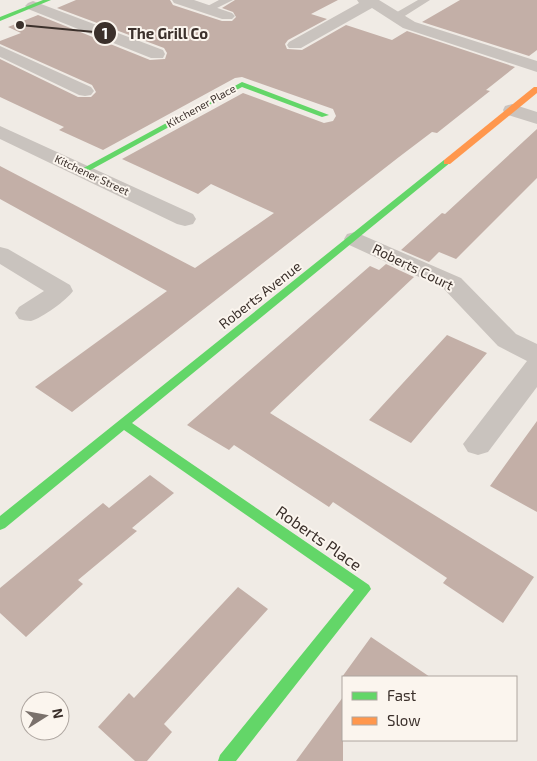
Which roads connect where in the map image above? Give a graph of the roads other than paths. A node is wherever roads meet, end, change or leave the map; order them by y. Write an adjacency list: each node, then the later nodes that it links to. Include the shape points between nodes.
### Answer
1 (179, 0): 6 (street)
2 (228, 0): 6 (lane)
3 (425, 0): 9 (lane)
4 (368, 1): 9 (street); 10 (street)
5 (40, 3): 7 (street); 12 (street)
6 (207, 9): 8 (street)
7 (2, 16)
8 (227, 16)
9 (396, 17): 13 (street, via 409,25)
10 (295, 45)
11 (0, 51): 15 (street)
12 (157, 54)
13 (537, 67)
14 (537, 89): 16 (street, Roberts Avenue)
15 (85, 91)
16 (512, 110): 18 (street); 22 (street, Roberts Avenue)
17 (326, 115): 20 (street, Kitchener Place, via 242,84)
18 (537, 118)
19 (0, 132): 20 (street, Kitchener Street)
20 (82, 171): 21 (street, Kitchener Street)
21 (184, 219)
22 (354, 239): 25 (street, Roberts Court, via 452,284 507,340); 27 (street, Roberts Avenue)
23 (0, 254): 24 (street, via 60,291)
24 (28, 312)
25 (537, 355)
26 (537, 367): 28 (street)
27 (123, 423): 29 (street, Roberts Avenue); 30 (street, Roberts Place, via 364,589)
28 (478, 444)
29 (0, 524)
30 (226, 761)

